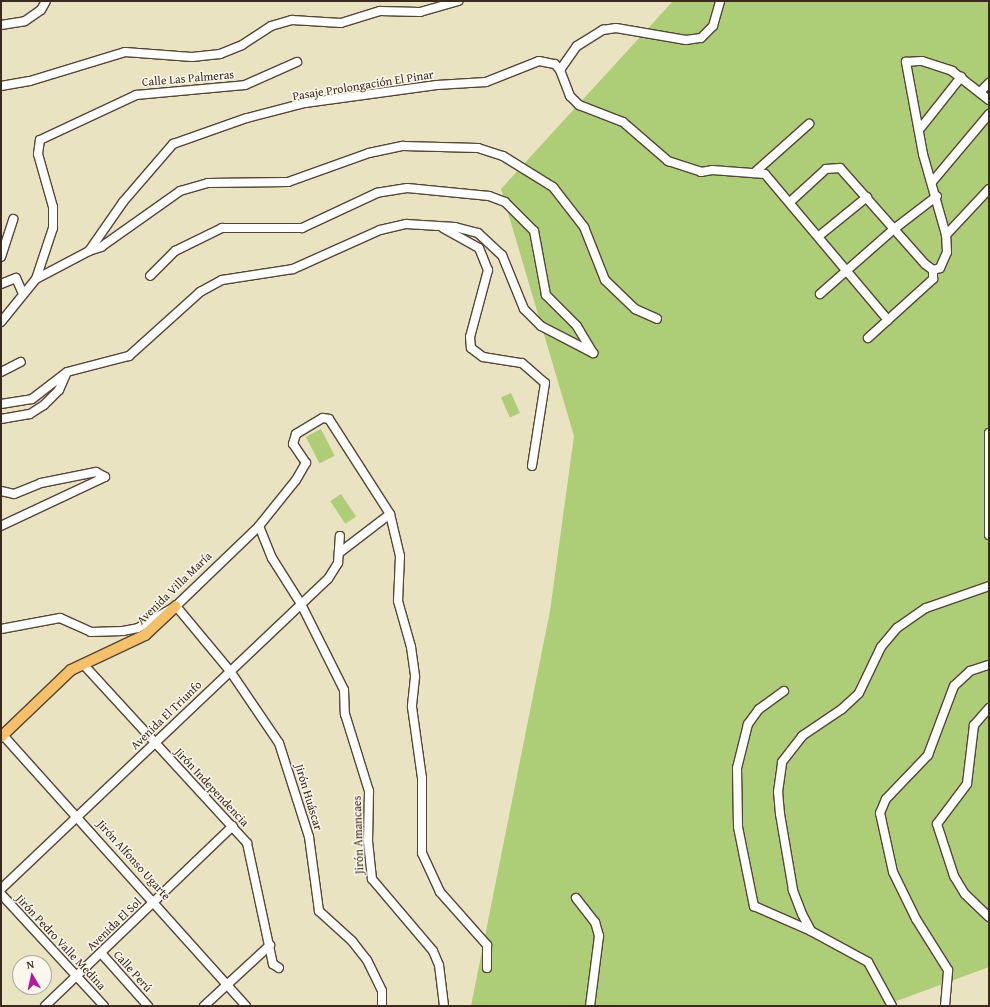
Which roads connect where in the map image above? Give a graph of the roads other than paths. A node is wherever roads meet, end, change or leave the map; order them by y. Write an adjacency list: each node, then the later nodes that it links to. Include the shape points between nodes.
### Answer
1 (46, 1): 4 (street, via 41,10 25,21)
2 (458, 1): 9 (street, via 420,12 380,11 341,23 292,20 271,26 242,46 220,54 192,57 125,52 30,81)
3 (720, 1): 6 (street, via 713,26 701,38 686,40 616,28 603,30 577,46)
4 (1, 25)
5 (297, 62): 31 (street, Calle Las Palmeras, via 245,85 136,95 40,140 38,154 53,207 53,228)
6 (560, 70): 15 (street, via 570,96 579,104 623,122 668,161 701,172); 26 (street, Pasaje Prolongación El Pinar, via 548,62 527,65 486,82 437,85 305,103 247,118 173,144)
7 (961, 77): 10 (street); 14 (street); 14 (street, via 922,61 906,62)
8 (989, 83): 10 (street)
9 (1, 86)
10 (980, 92): 11 (street)
11 (989, 100)
12 (989, 114): 16 (street)
13 (808, 124): 15 (street)
14 (919, 130): 16 (street)
15 (754, 173): 20 (street, via 772,180)
16 (932, 182): 18 (street)
17 (989, 189): 24 (street)
18 (937, 196): 23 (street); 24 (street)
19 (867, 197): 20 (street, via 845,172 833,167); 23 (street); 25 (street)
20 (790, 202): 25 (street)
21 (13, 218): 27 (street)
22 (439, 225): 30 (street, via 478,233 491,243 502,255 524,309 541,326 593,353 576,326 544,290 534,231 505,202 489,196 407,188 377,193 302,228 222,228 175,251); 41 (street, via 406,224 380,230 293,269 222,280 200,292 174,313 142,348 121,360); 45 (street, via 479,248 485,257 488,270 470,337 471,348 483,357 522,363 545,383)
23 (894, 229): 28 (street); 29 (street)
24 (946, 235): 29 (street, via 944,263)
25 (819, 236): 28 (street)
26 (89, 251): 31 (street); 35 (street, via 101,247 180,191 208,183 288,182 369,153 403,146 478,148 503,156 553,187 584,227 605,280 635,309)
27 (1, 257)
28 (848, 268): 34 (street); 36 (street)
29 (933, 270): 36 (street, via 933,279)
30 (150, 276)
31 (36, 279): 33 (street)
32 (1, 284): 33 (street, via 16,278)
33 (23, 294): 37 (street)
34 (820, 294)
35 (657, 319)
36 (888, 320): 38 (street)
37 (1, 322)
38 (868, 338)
39 (21, 362): 40 (street)
40 (1, 372)
41 (67, 372): 42 (street, via 32,399); 43 (street, via 59,390 44,405 30,414)
42 (1, 404)
43 (1, 419)
44 (989, 433): 50 (street)
45 (532, 466)
46 (1, 491): 48 (street, via 14,494 41,483 96,472 105,478)
47 (390, 514): 49 (street, Avenida Villa María, via 327,418 295,436 293,444 306,463); 52 (street); 75 (street, via 400,556 398,601 411,647 415,676 412,706 422,778 422,853 440,892 488,945)
48 (1, 526)
49 (258, 526): 54 (street, Jirón Amancaes, via 272,558); 55 (street, Avenida Villa María)
50 (989, 535)
51 (340, 536): 52 (street, Avenida El Triunfo)
52 (339, 553): 54 (street, Avenida El Triunfo, via 334,571)
53 (989, 586): 71 (street, via 949,598 902,624 881,648 859,693 842,709 802,736 782,762 778,792 793,890)
54 (301, 604): 59 (street, Avenida El Triunfo); 84 (street, Jirón Amancaes, via 344,690 345,714 369,791 370,875 433,951 439,965)
55 (176, 606): 56 (street, via 138,628 108,633 90,632 60,618); 57 (main road, Avenida Villa María, via 145,635); 59 (street, Jirón Huáscar)
56 (1, 629)
57 (83, 664): 62 (main road, Avenida Villa María); 63 (street, Jirón Independencia)
58 (989, 664): 87 (street, via 970,671 954,686 928,755 886,799 880,813 893,872 916,919 948,970)
59 (230, 671): 63 (street, Avenida El Triunfo); 83 (street, Jirón Huáscar, via 279,743 309,837 319,911 352,941 367,960 382,990)
60 (784, 691): 71 (street, via 759,709 748,724 737,768 738,827 754,906)
61 (989, 708): 70 (street, via 974,725 967,784 937,824 954,876 965,894)
62 (2, 735): 64 (street, Jirón Alfonso Ugarte)
63 (155, 743): 64 (street, Avenida El Triunfo); 65 (street, Jirón Independencia)
64 (78, 816): 66 (street, Avenida El Triunfo); 69 (street, Jirón Alfonso Ugarte)
65 (233, 826): 69 (street, Avenida El Sol); 72 (street, Jirón Independencia, via 247,843)
66 (1, 889)
67 (1, 894): 76 (street, Jirón Pedro Valle Medina)
68 (576, 898): 85 (street, via 595,922 599,936)
69 (154, 901): 73 (street, Avenida El Sol); 77 (street, Jirón Alfonso Ugarte)
70 (989, 917)
71 (811, 931): 86 (street, via 868,962)
72 (270, 945): 74 (street, Jirón Independencia, via 273,964); 77 (street)
73 (101, 953): 76 (street, Avenida El Sol); 80 (street, Calle Perú)
74 (279, 968)
75 (487, 968)
76 (77, 976): 78 (street, Avenida El Sol); 79 (street, Jirón Pedro Valle Medina)
77 (228, 983): 81 (street); 82 (street, Jirón Alfonso Ugarte)
78 (45, 1006)
79 (104, 1006)
80 (148, 1006)
81 (204, 1006)
82 (246, 1006)
83 (382, 1006)
84 (444, 1006)
85 (590, 1006)
86 (892, 1006)
87 (945, 1006)

